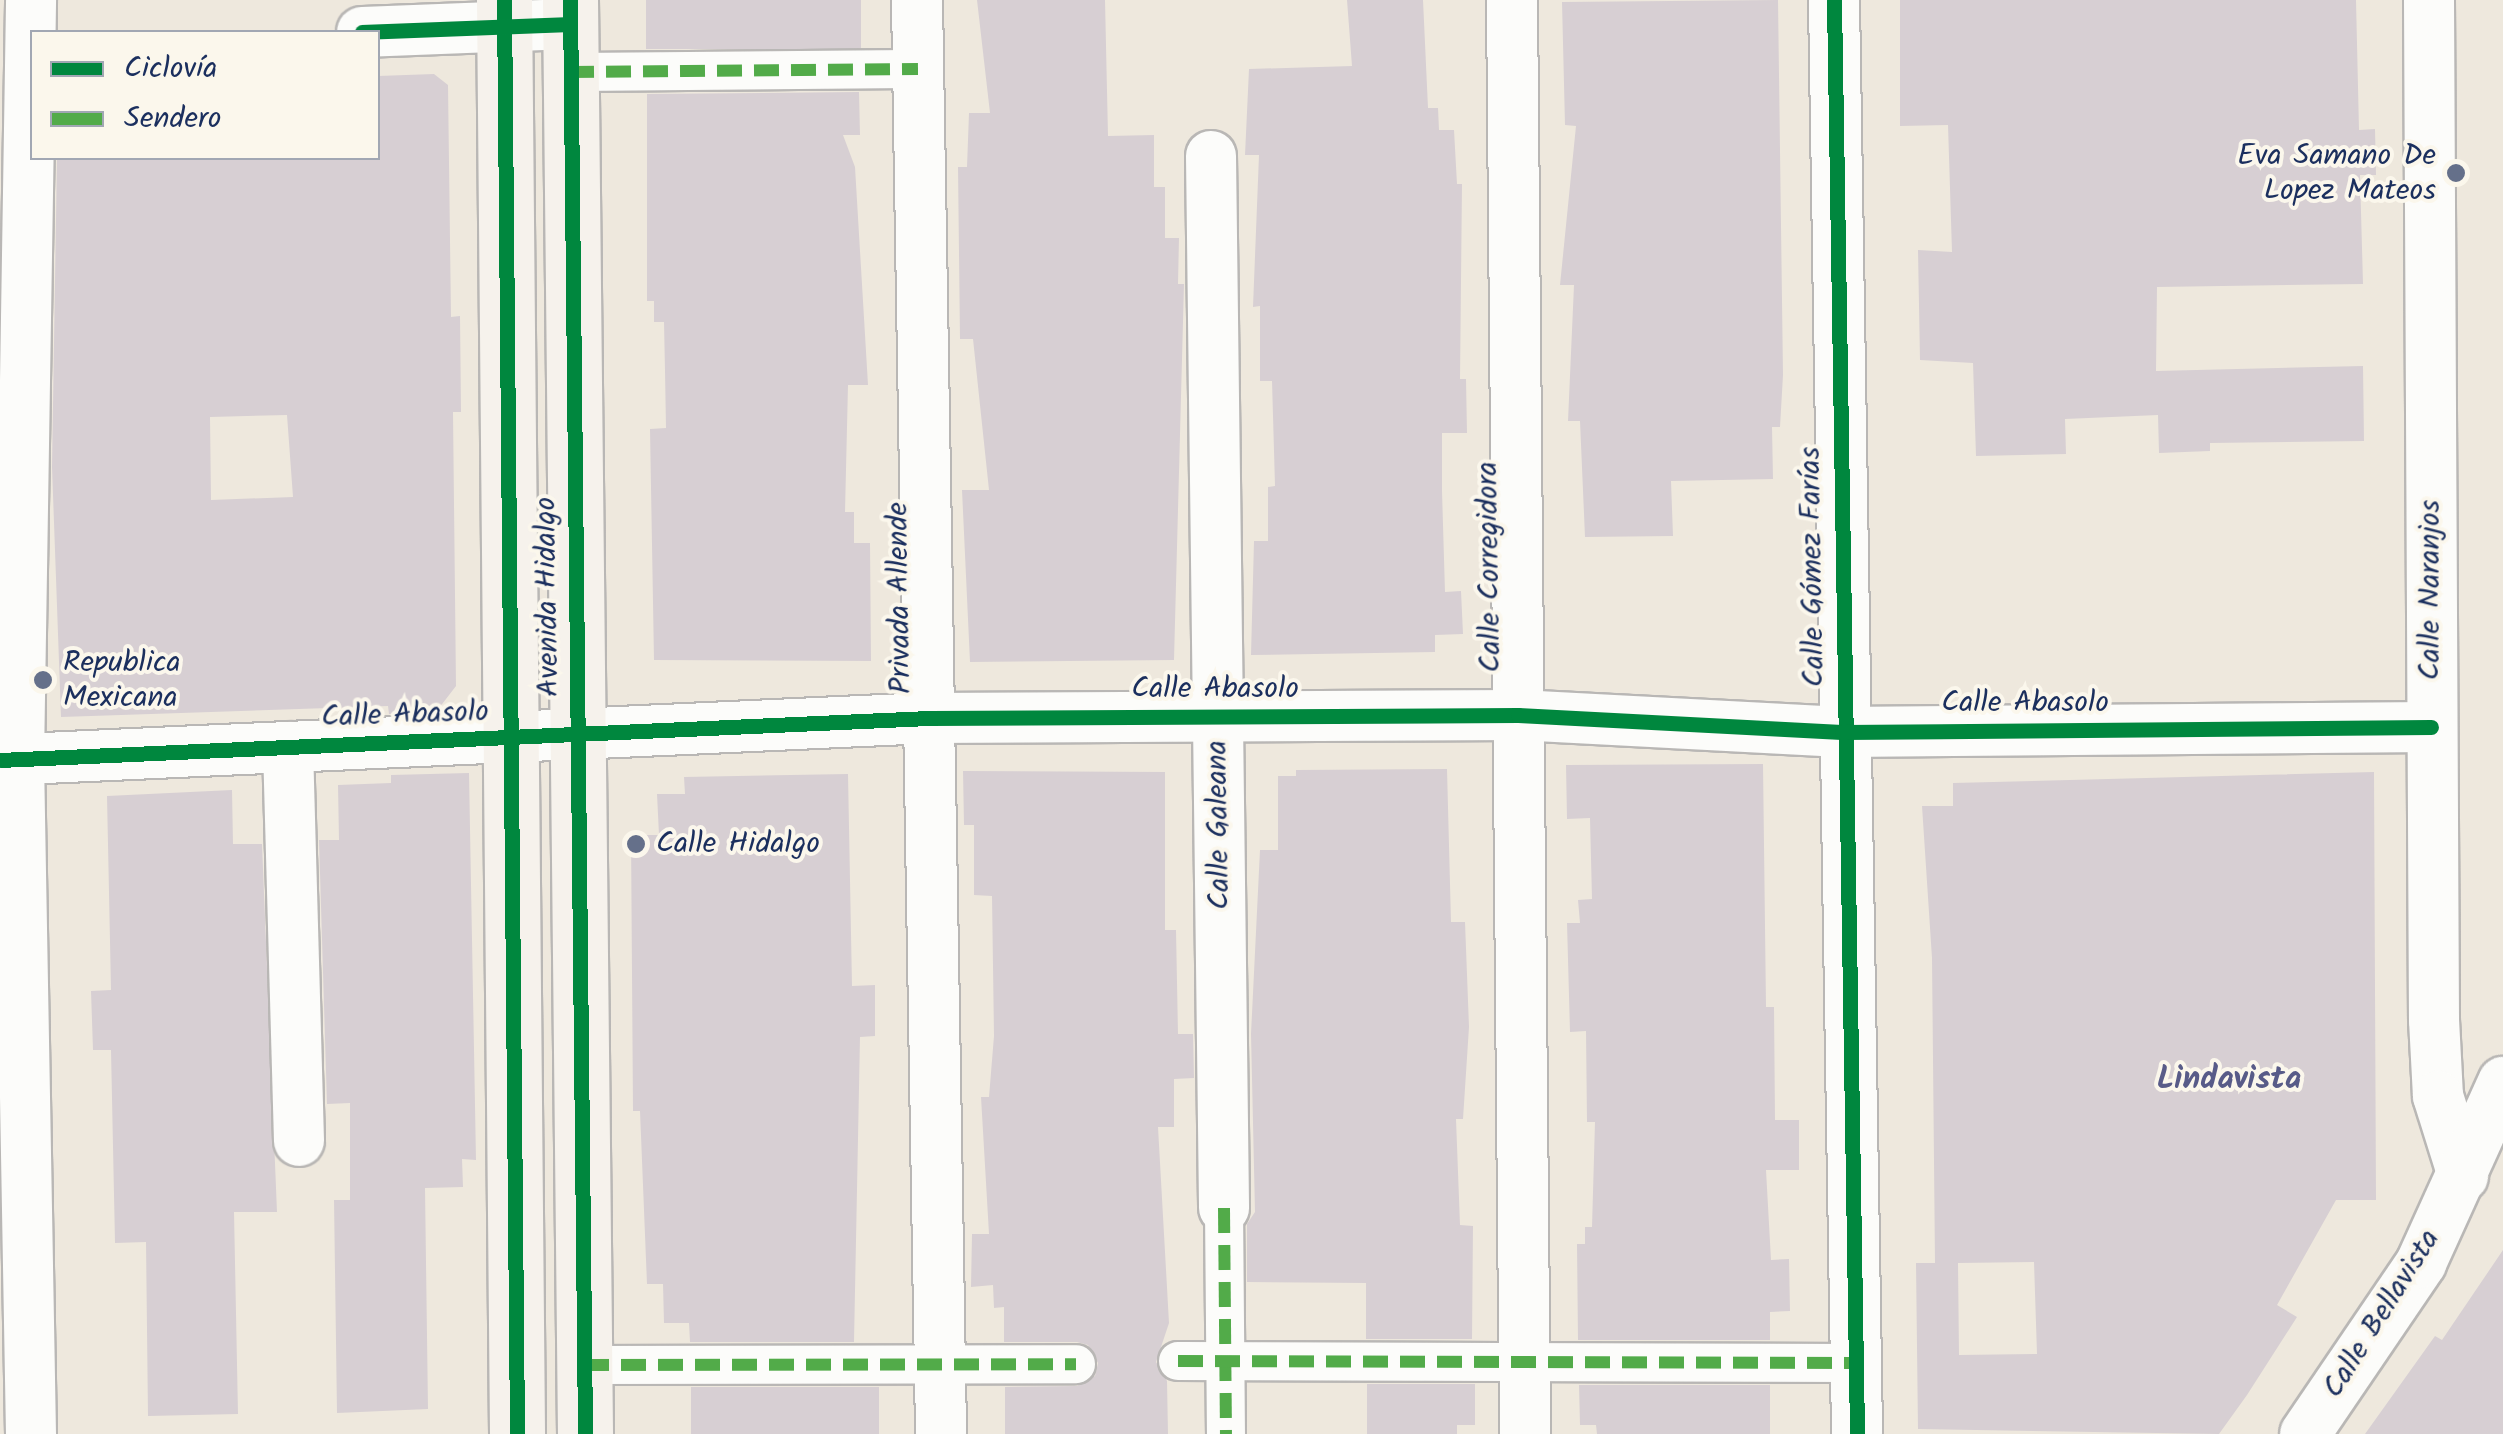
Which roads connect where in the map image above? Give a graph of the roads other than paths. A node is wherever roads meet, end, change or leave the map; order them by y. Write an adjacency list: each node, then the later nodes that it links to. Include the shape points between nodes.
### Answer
1 (31, 0): 7 (street)
2 (917, 0): 12 (street, Privada Allende)
3 (1512, 0): 15 (street, Calle Corregidora)
4 (1834, 0): 19 (street, Calle Gómez Farías)
5 (2429, 0): 18 (street, Calle Naranjos)
6 (504, 13): 8 (street); 9 (street); 21 (main road, Avenida Hidalgo)
7 (32, 30)
8 (377, 30)
9 (570, 32): 12 (street); 20 (main road, Avenida Hidalgo)
10 (30, 46): 11 (street)
11 (0, 47)
12 (918, 69): 17 (street, Privada Allende)
13 (30, 108): 23 (street)
14 (1211, 156): 16 (street, Calle Galeana)
15 (1518, 715): 16 (street, Calle Abasolo); 19 (street, Calle Abasolo); 28 (street, Calle Corregidora)
16 (1218, 717): 17 (street, Calle Abasolo); 27 (street, Calle Galeana)
17 (930, 718): 20 (street, Calle Abasolo); 29 (street, Privada Allende)
18 (2431, 727): 19 (street, Calle Abasolo); 26 (street, Calle Naranjos, via 2438,1096)
19 (1842, 732): 32 (street, Calle Gómez Farías)
20 (577, 734): 21 (street, Calle Abasolo); 34 (main road, Avenida Hidalgo)
21 (510, 739): 22 (street, Calle Abasolo); 36 (main road, Avenida Hidalgo)
22 (288, 747): 23 (street, Calle Abasolo); 25 (street)
23 (9, 759): 35 (street)
24 (2503, 1082): 26 (street, Calle Bellavista)
25 (299, 1142)
26 (2463, 1176): 42 (street, Calle Bellavista, via 2421,1263)
27 (1224, 1208): 30 (street, Calle Galeana)
28 (1524, 1358): 30 (street); 32 (street); 40 (street, Calle Corregidora)
29 (940, 1360): 33 (street); 34 (street); 38 (street, Privada Allende)
30 (1225, 1360): 31 (street); 39 (street, Calle Galeana)
31 (1178, 1361)
32 (1856, 1362): 41 (street, Calle Gómez Farías)
33 (1076, 1364)
34 (584, 1365): 37 (main road, Avenida Hidalgo)
35 (30, 1434)
36 (517, 1434)
37 (585, 1434)
38 (941, 1434)
39 (1226, 1434)
40 (1525, 1434)
41 (1857, 1434)
42 (2306, 1434)

